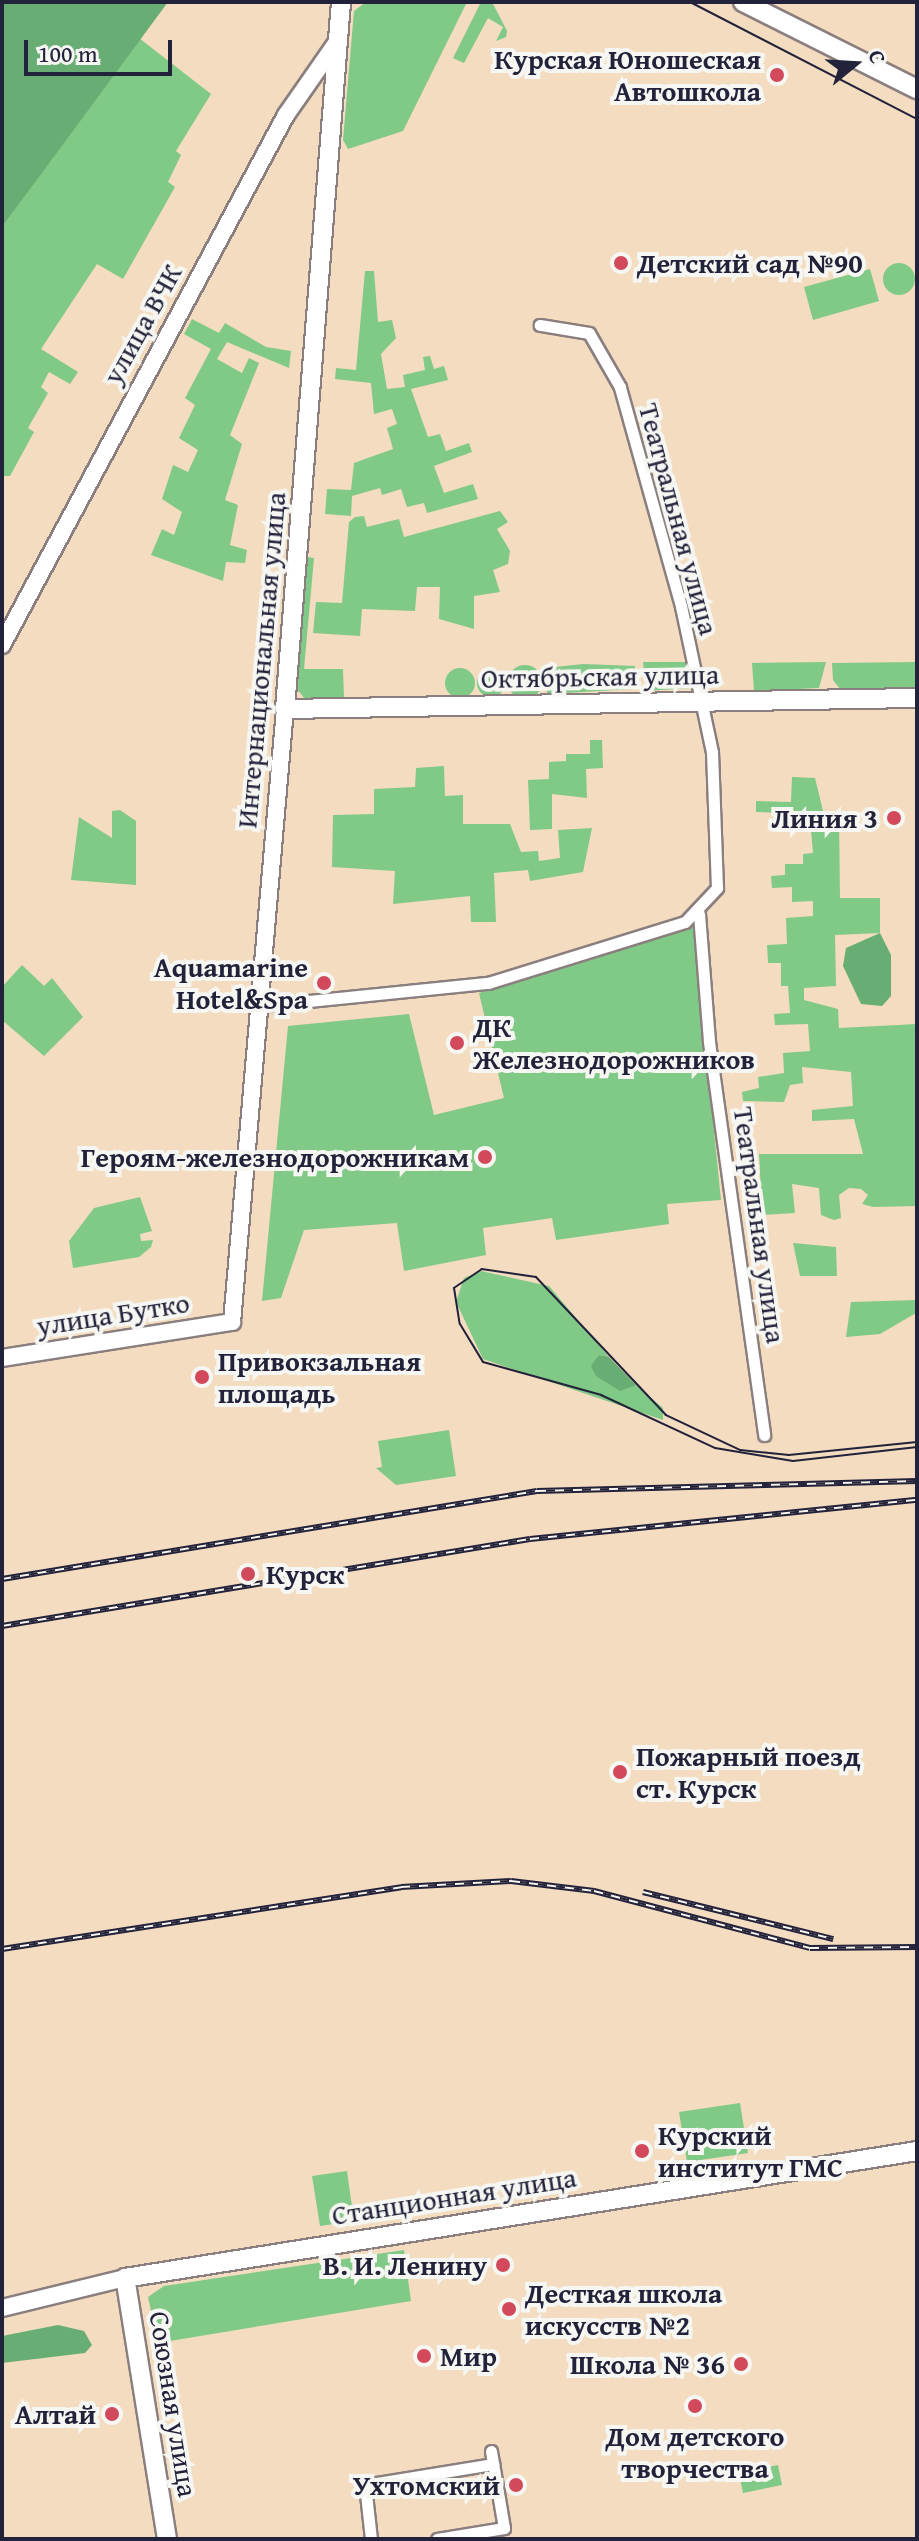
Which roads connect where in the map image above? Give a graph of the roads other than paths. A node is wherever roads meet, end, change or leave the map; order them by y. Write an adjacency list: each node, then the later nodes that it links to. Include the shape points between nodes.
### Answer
1 (341, 2): 3 (main road, Интернациональная улица)
2 (743, 2): 4 (main road)
3 (339, 36): 5 (main road, улица ВЧК); 6 (main road, Интернациональная улица)
4 (915, 87)
5 (299, 92): 6 (main road, via 319,81); 8 (main road, улица ВЧК)
6 (335, 98): 11 (main road, Интернациональная улица)
7 (540, 325): 10 (street, Театральная улица, via 585,331 612,363 681,606)
8 (2, 645)
9 (917, 698): 10 (main road, Октябрьская улица)
10 (699, 702): 11 (main road, Октябрьская улица); 12 (street, Театральная улица, via 712,752 720,873)
11 (285, 709): 13 (main road, Интернациональная улица)
12 (699, 914): 13 (street, via 488,983); 16 (street, Театральная улица, via 709,1042)
13 (260, 1006): 14 (main road, Интернациональная улица)
14 (232, 1322): 15 (main road, улица Бутко)
15 (2, 1358)
16 (764, 1435)
17 (917, 2151): 18 (main road, Станционная улица)
18 (125, 2278): 19 (main road, Станционная улица); 23 (main road, Союзная улица)
19 (2, 2308)
20 (491, 2451): 21 (street)
21 (493, 2464): 22 (street, via 504,2528); 24 (street, via 377,2483 366,2494)
22 (458, 2537): 25 (street)
23 (167, 2539)
24 (371, 2539)
25 (437, 2539)

